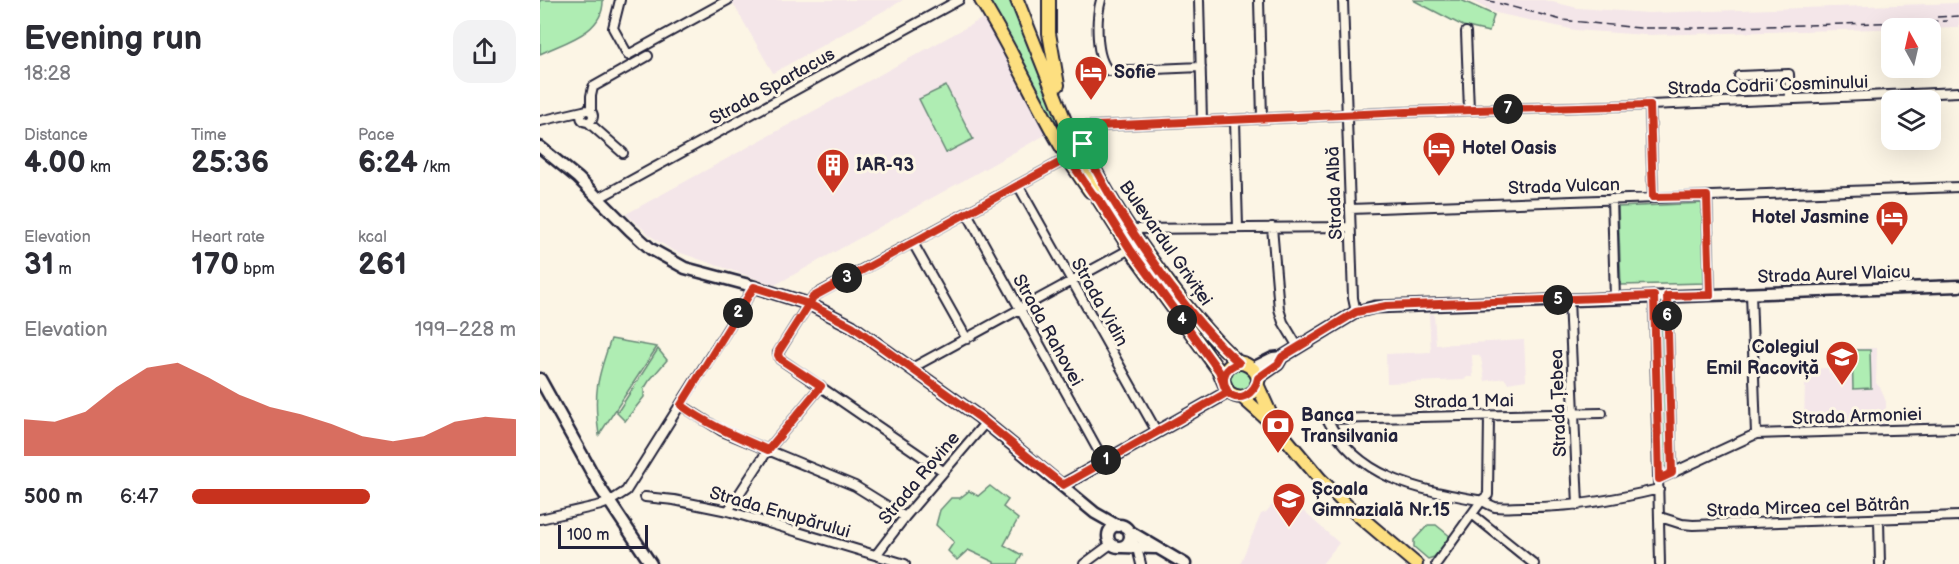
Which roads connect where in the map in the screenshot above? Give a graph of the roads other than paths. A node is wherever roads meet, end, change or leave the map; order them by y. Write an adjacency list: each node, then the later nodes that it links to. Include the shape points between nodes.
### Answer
1 (620, 0): 2 (street, via 613,28 628,55)
2 (728, 0)
3 (959, 0): 35 (street, Strada Spartacus)
4 (981, 0): 30 (main road, Bulevardul Griviței)
5 (1017, 0): 37 (main road, Bulevardul Griviței)
6 (1025, 0): 16 (main road, Bulevardul Griviței)
7 (1049, 0): 16 (main road, via 1048,33)
8 (1101, 0): 14 (street, via 1100,51 1109,71)
9 (1199, 0): 14 (street)
10 (1259, 0): 23 (street)
11 (1343, 0): 22 (street, Strada Albă)
12 (1466, 32): 20 (street)
13 (648, 56): 21 (street, via 593,87)
14 (1201, 67): 26 (street)
15 (1738, 76): 18 (street, via 1789,74)
16 (1058, 85): 27 (main road, Bulevardul Griviței)
17 (1959, 92): 18 (street, Strada Codrii Cosminului)
18 (1790, 99): 19 (street, Strada Codrii Cosminului)
19 (1650, 105): 20 (street, Strada Codrii Cosminului); 34 (street)
20 (1469, 110): 22 (street, Strada Codrii Cosminului)
21 (587, 111): 25 (street); 29 (street, via 582,118)
22 (1346, 115): 23 (street, Strada Codrii Cosminului); 38 (street, Strada Albă)
23 (1262, 118): 24 (street, Strada Codrii Cosminului)
24 (1235, 120): 26 (street, Strada Codrii Cosminului); 40 (street)
25 (540, 121)
26 (1202, 121): 27 (street, Strada Codrii Cosminului)
27 (1075, 127): 43 (main road, Bulevardul Griviței)
28 (540, 147): 35 (street)
29 (623, 153)
30 (1068, 158): 31 (street); 37 (main road, Bulevardul Griviței)
31 (1018, 185): 39 (street); 46 (street, Strada Vidin)
32 (1959, 187): 33 (street, Strada Vulcan)
33 (1707, 196): 34 (street, Strada Vulcan); 50 (street)
34 (1653, 197): 36 (street, Strada Vulcan)
35 (599, 198): 48 (street, via 640,240 672,262)
36 (1612, 199): 38 (street, Strada Vulcan); 53 (street)
37 (1099, 200): 45 (main road, Bulevardul Griviței)
38 (1350, 208): 42 (street, Strada Albă)
39 (967, 213): 44 (street); 56 (street, Strada Rahovei)
40 (1238, 227): 41 (street); 43 (street)
41 (1272, 227): 42 (street); 59 (street, via 1280,309)
42 (1350, 227): 57 (street, Strada Albă)
43 (1129, 229): 60 (main road, Bulevardul Griviței, via 1200,323)
44 (913, 243): 55 (street, via 821,292); 58 (street)
45 (1130, 249): 46 (street); 65 (main road, Bulevardul Griviței)
46 (1071, 281): 56 (street); 74 (street, Strada Vidin)
47 (1959, 286): 49 (street, Strada Aurel Vlaicu)
48 (754, 287): 55 (street); 67 (street)
49 (1751, 293): 50 (street, Strada Aurel Vlaicu); 75 (street)
50 (1710, 295): 52 (street, Strada Aurel Vlaicu)
51 (1654, 296): 52 (street, Strada Aurel Vlaicu); 53 (street, Strada Aurel Vlaicu); 80 (street)
52 (1667, 296): 79 (street)
53 (1615, 298): 54 (street, Strada Aurel Vlaicu)
54 (1569, 299): 57 (street, Strada Aurel Vlaicu, via 1386,306); 69 (street, Strada Țebea)
55 (809, 304): 61 (street, via 852,326); 64 (street, via 778,355)
56 (1019, 310): 58 (street); 77 (street, Strada Rahovei)
57 (1356, 312): 59 (street, Strada Aurel Vlaicu)
58 (967, 339): 61 (street)
59 (1298, 347): 62 (street, Strada Aurel Vlaicu, via 1273,358)
60 (1239, 363): 62 (main road, via 1247,364); 65 (main road, via 1226,370)
61 (912, 368): 71 (street)
62 (1256, 377): 66 (main road, via 1252,393); 72 (main road)
63 (540, 380): 85 (street)
64 (821, 386): 76 (street); 78 (street)
65 (1226, 386): 66 (main road); 74 (street)
66 (1242, 397): 72 (main road)
67 (681, 405): 76 (street, via 722,431); 85 (street, via 631,485)
68 (1602, 413): 69 (street, Strada 1 Mai)
69 (1574, 414): 70 (street, Strada 1 Mai); 86 (street, Strada Țebea)
70 (1489, 416): 84 (street, via 1490,486); 84 (street, Strada 1 Mai, via 1327,419 1342,444 1376,472 1440,494)
71 (986, 422): 78 (street, Strada Rovine); 81 (street)
72 (1277, 428): 105 (main road, via 1344,503)
73 (1959, 428): 75 (street, Strada Armoniei)
74 (1157, 432): 77 (street)
75 (1756, 434): 79 (street)
76 (768, 450): 87 (street); 91 (street, via 855,486)
77 (1104, 461): 81 (street)
78 (943, 471): 91 (street, Strada Rovine)
79 (1672, 473): 80 (street)
80 (1659, 479): 82 (street)
81 (1063, 485): 88 (street)
82 (1659, 489): 86 (street); 92 (street)
83 (645, 497): 87 (street, Strada Enupărului)
84 (1482, 500): 86 (street, via 1494,507); 89 (street)
85 (609, 502): 93 (street); 101 (street)
86 (1578, 505)
87 (728, 511): 99 (street, Strada Enupărului)
88 (1095, 513): 95 (street); 96 (street)
89 (1472, 514): 106 (street); 107 (street)
90 (1959, 516): 94 (street, Strada Mircea cel Bătrân)
91 (905, 517): 99 (street, Strada Rovine)
92 (1660, 517): 94 (street, Strada Mircea cel Bătrân, via 1694,525); 108 (street)
93 (540, 519)
94 (1879, 520): 109 (street)
95 (1126, 531): 96 (street, via 1128,543); 96 (street, via 1110,530); 97 (street); 98 (street)
96 (1115, 544): 97 (street); 100 (street, via 1135,555); 103 (street)
97 (1137, 548): 98 (street); 100 (street)
98 (1155, 548): 100 (street); 104 (street)
99 (876, 555): 102 (street, Strada Enupărului)
100 (1140, 563)
101 (651, 564)
102 (905, 564)
103 (1084, 564)
104 (1185, 564)
105 (1416, 564)
106 (1436, 564)
107 (1534, 564)
108 (1660, 564)
109 (1880, 564)

